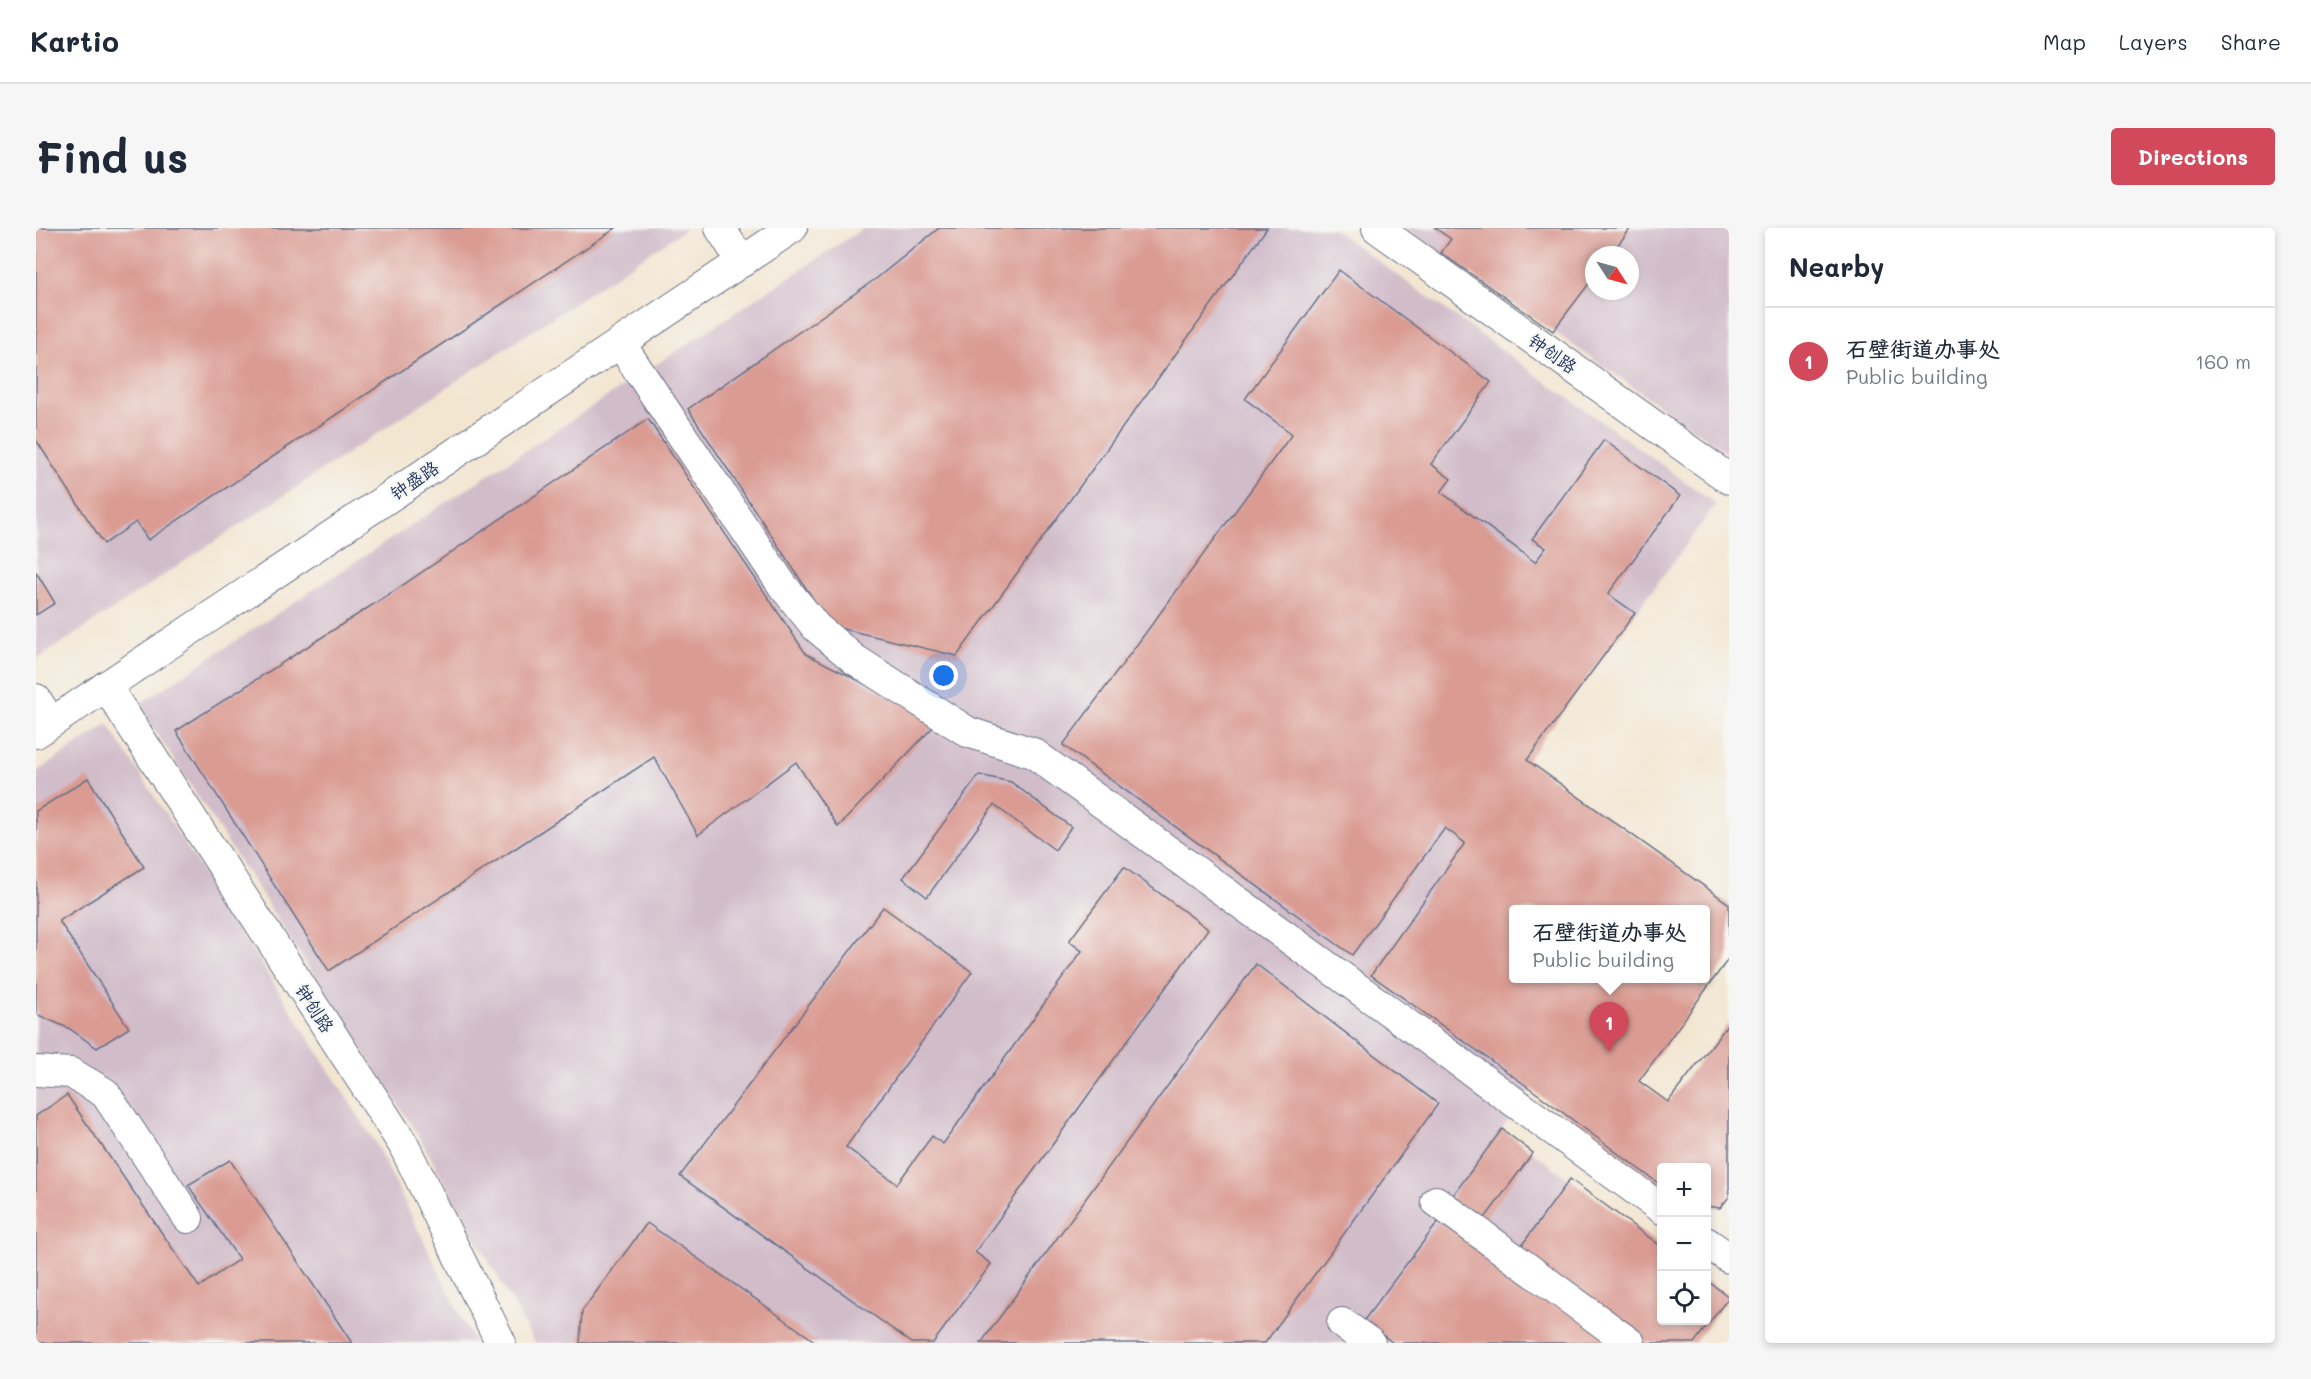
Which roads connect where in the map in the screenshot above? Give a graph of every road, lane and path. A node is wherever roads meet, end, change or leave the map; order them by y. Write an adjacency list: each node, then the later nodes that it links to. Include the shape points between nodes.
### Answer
1 (720, 228): 4 (street)
2 (792, 228): 4 (street, 钟盛路)
3 (1377, 228): 6 (street, 钟创路)
4 (742, 262): 5 (street, 钟盛路)
5 (620, 344): 7 (street, 钟盛路); 11 (street, via 783,586 816,627 854,659 968,732 1033,753)
6 (1729, 478)
7 (106, 686): 8 (street, 钟盛路); 16 (street, 钟创路, via 403,1144)
8 (41, 718)
9 (36, 1071): 12 (street, via 71,1073 105,1093)
10 (1436, 1201): 18 (street)
11 (1657, 1205)
12 (188, 1218)
13 (1711, 1245): 14 (street)
14 (1729, 1258)
15 (1342, 1323): 17 (street)
16 (501, 1343)
17 (1370, 1343)
18 (1630, 1343)

